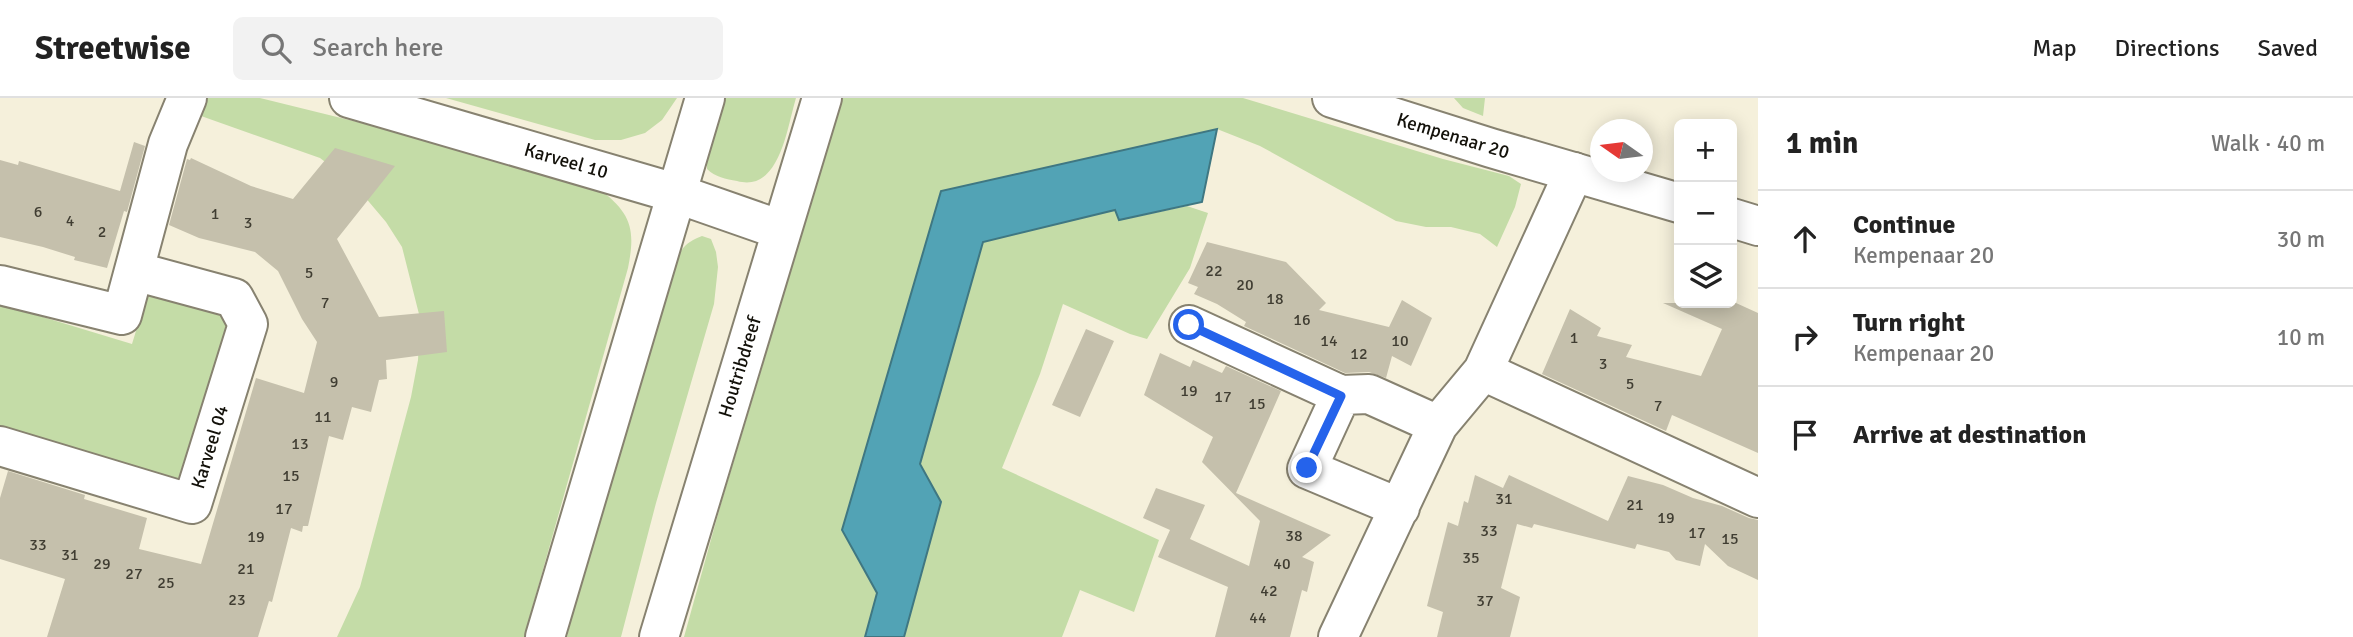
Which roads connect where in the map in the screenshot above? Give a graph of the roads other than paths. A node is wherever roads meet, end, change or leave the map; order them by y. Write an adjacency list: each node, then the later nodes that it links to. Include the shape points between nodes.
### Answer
1 (187, 98): 13 (street, via 168,144)
2 (349, 98): 8 (street, Karveel 10)
3 (705, 98): 8 (street)
4 (822, 98): 12 (street, Houtribdreef)
5 (1332, 98): 6 (street, Kempenaar 20)
6 (1387, 106): 7 (street, Kempenaar 20)
7 (1574, 172): 9 (street, Kempenaar 20); 16 (street)
8 (675, 193): 12 (street, Karveel 10); 22 (street)
9 (1674, 202)
10 (1737, 220): 11 (street)
11 (1758, 226)
12 (781, 230): 23 (street, Houtribdreef)
13 (134, 271): 14 (street, via 122,316); 19 (street, Karveel 04, via 234,299 248,324 192,504)
14 (0, 285)
15 (1189, 325): 17 (street)
16 (1483, 371): 18 (street); 20 (street)
17 (1341, 396): 18 (street, via 1369,394); 21 (street, via 1307,468)
18 (1438, 425): 21 (street)
19 (0, 446)
20 (1758, 498)
21 (1400, 508): 24 (street)
22 (545, 637)
23 (659, 637)
24 (1338, 637)

